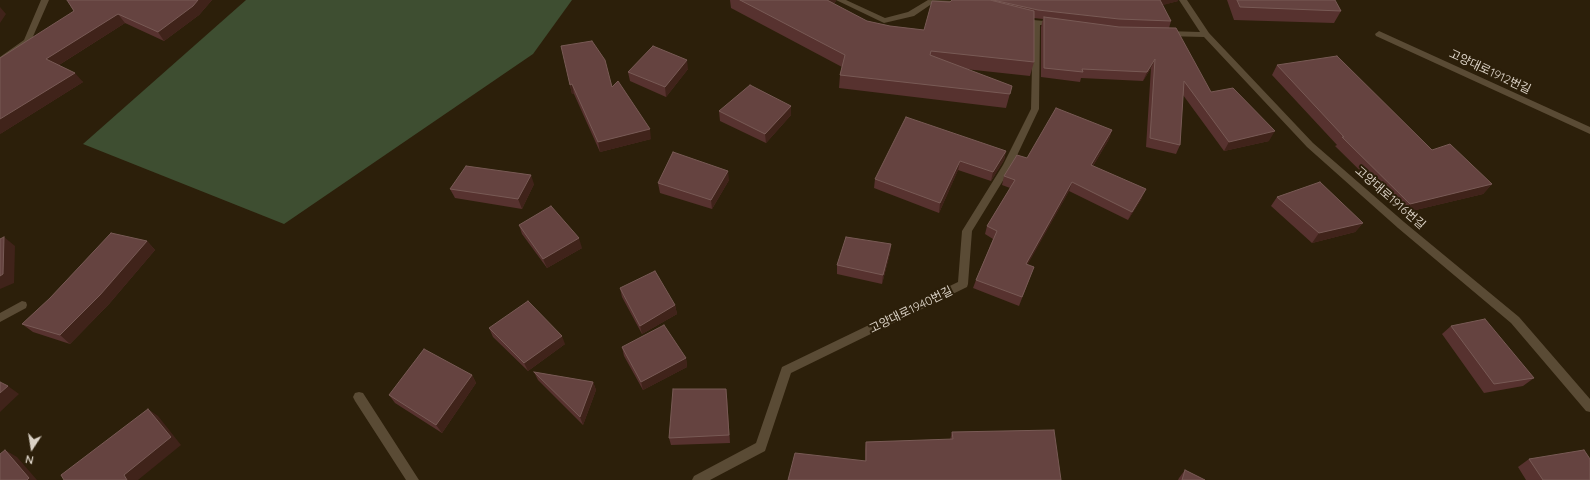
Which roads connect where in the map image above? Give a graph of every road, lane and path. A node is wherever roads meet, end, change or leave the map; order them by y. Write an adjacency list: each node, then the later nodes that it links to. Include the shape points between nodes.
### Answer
1 (45, 0): 9 (street, via 27,41)
2 (840, 0): 4 (street, via 884,21 911,14 932,1)
3 (1183, 0): 8 (street, 고양대로1916번길)
4 (966, 5)
5 (1066, 26): 16 (street, 고양대로1940번길, via 1033,21 1035,109 1007,166 967,231 963,284 786,370 761,447)
6 (1154, 33): 8 (street)
7 (1379, 34): 10 (street, 고양대로1912번길)
8 (1206, 35): 14 (street, 고양대로1916번길, via 1310,145 1401,226 1515,320)
9 (0, 61)
10 (1590, 131)
11 (22, 305): 12 (street)
12 (0, 318)
13 (359, 396): 15 (street)
14 (1590, 407)
15 (413, 480)
16 (698, 480)

